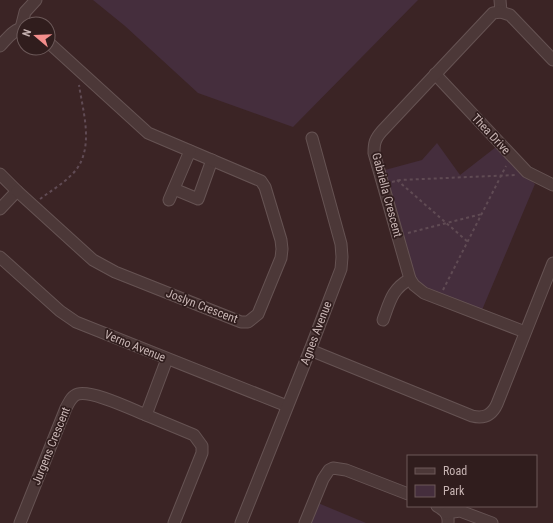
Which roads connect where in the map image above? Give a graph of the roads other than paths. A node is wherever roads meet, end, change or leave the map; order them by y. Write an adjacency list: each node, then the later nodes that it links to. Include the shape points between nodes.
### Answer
1 (36, 0): 4 (street)
2 (500, 0): 3 (street)
3 (501, 12): 8 (street, via 510,16); 9 (street, Gabriella Crescent, via 490,14)
4 (24, 16)
5 (16, 31): 6 (street)
6 (0, 46)
7 (56, 50): 11 (street, Joslyn Crescent, via 148,134)
8 (553, 60)
9 (435, 74): 14 (street, Thea Drive, via 523,168 534,177); 21 (street, Gabriella Crescent, via 374,143 374,153)
10 (312, 138): 24 (street, Agnes Avenue, via 341,244 342,257 341,269)
11 (190, 151): 12 (street, Joslyn Crescent); 15 (street)
12 (212, 160): 15 (street, via 198,199); 16 (street, Joslyn Crescent, via 261,181 281,240 281,258 258,314 248,322 237,321 104,267 93,260)
13 (0, 174): 16 (street, Joslyn Crescent)
14 (553, 185)
15 (174, 189): 17 (street)
16 (17, 190): 18 (street)
17 (169, 200)
18 (0, 209)
19 (0, 257): 25 (street, Verno Avenue, via 60,312 76,322)
20 (553, 263): 23 (street)
21 (410, 278): 22 (street, via 394,291); 23 (street, Gabriella Crescent, via 418,290)
22 (383, 320)
23 (525, 332): 24 (street, via 494,411 479,418)
24 (310, 350): 26 (street, Agnes Avenue)
25 (167, 359): 26 (street, Verno Avenue); 27 (street)
26 (287, 406): 32 (street, Agnes Avenue)
27 (146, 415): 30 (street, Jurgens Crescent, via 95,395 85,393 74,396 66,408); 31 (street, Jurgens Crescent, via 194,435 202,446 202,453)
28 (407, 494): 33 (street, via 346,470 334,468 322,479)
29 (444, 514): 34 (street, via 460,511)
30 (20, 523)
31 (174, 523)
32 (241, 523)
33 (305, 523)
34 (492, 523)

